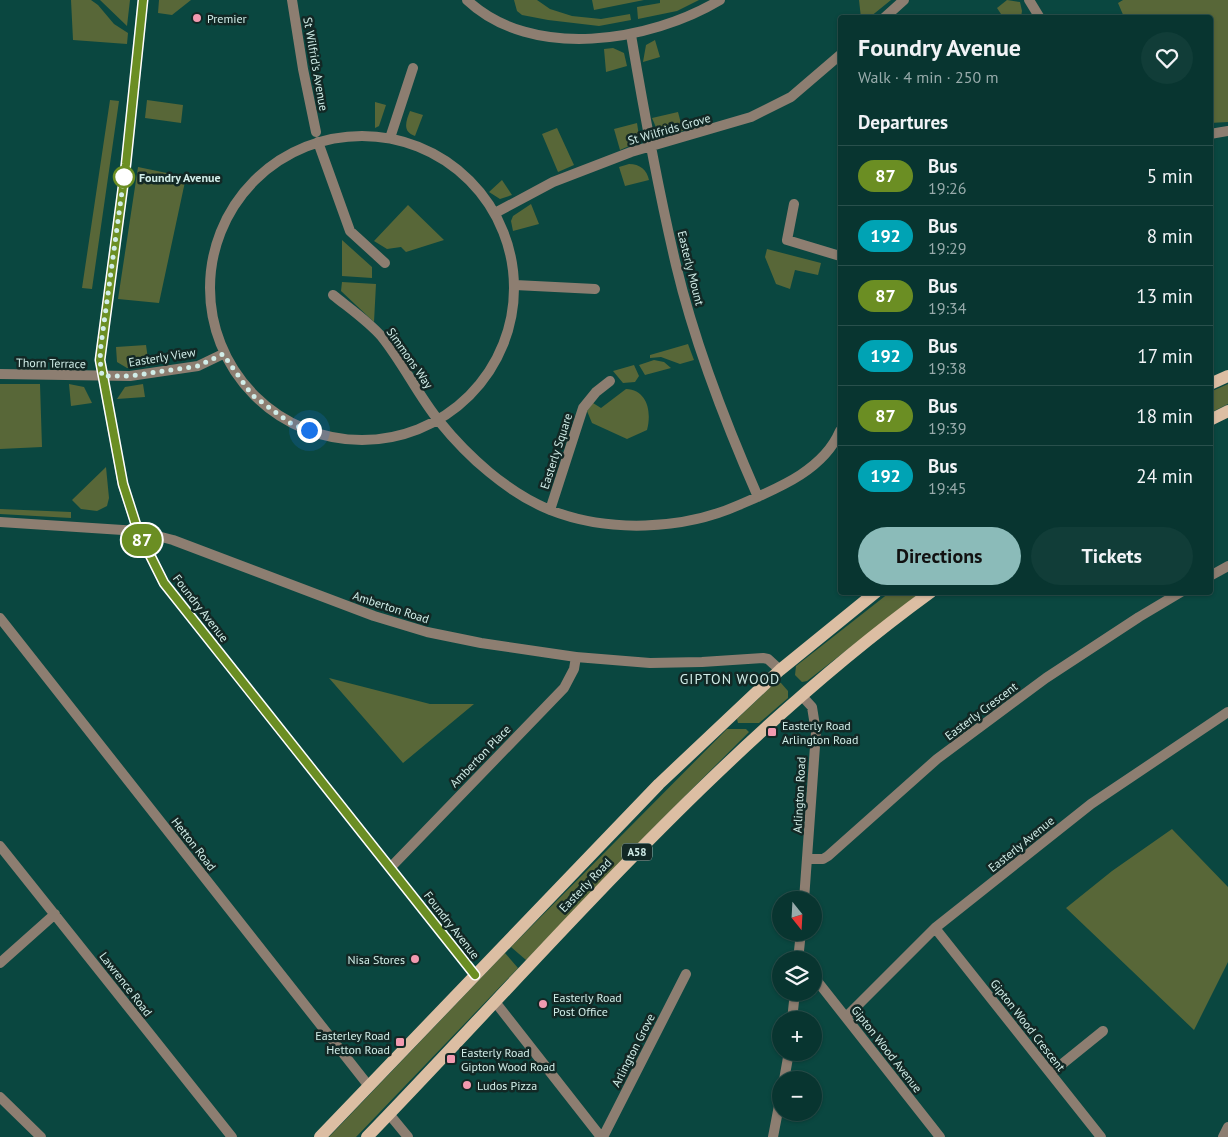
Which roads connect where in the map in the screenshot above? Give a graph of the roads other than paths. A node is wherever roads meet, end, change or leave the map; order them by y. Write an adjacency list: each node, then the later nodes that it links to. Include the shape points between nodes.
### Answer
1 (143, 0): 26 (street, Foundry Avenue, via 126,164 100,360)
2 (292, 0): 14 (street, St Wilfrid's Avenue)
3 (467, 0): 9 (street, via 500,22 547,36 604,38)
4 (720, 0): 9 (street, via 680,21)
5 (904, 0): 7 (street)
6 (1029, 0): 8 (street)
7 (887, 15)
8 (1038, 15)
9 (630, 35): 16 (street, Easterly Mount)
10 (838, 57): 16 (street, St Wilfrids Grove, via 790,97 751,117)
11 (414, 68): 15 (street)
12 (1228, 131): 13 (street)
13 (1213, 134)
14 (317, 137): 15 (street); 20 (street, St Wilfrid's Avenue, via 350,231); 24 (street, via 271,165 235,203 213,251 209,303)
15 (390, 138): 18 (street, via 422,148 451,164 476,186)
16 (650, 147): 18 (street, St Wilfrids Grove, via 553,182); 34 (street, Easterly Mount, via 676,267 697,338 728,429)
17 (794, 204): 19 (street, via 787,240)
18 (495, 213): 21 (street, via 510,248)
19 (838, 255)
20 (385, 263)
21 (515, 285): 22 (street); 32 (street, via 510,326 495,363 470,396)
22 (595, 289)
23 (333, 295): 32 (street, Simmons Way, via 381,336)
24 (223, 354): 26 (street, Easterly View, via 198,366 130,376); 32 (street, via 252,395 293,425 341,440 391,438)
25 (0, 374): 26 (street, Thorn Terrace)
26 (102, 376): 37 (street, Foundry Avenue, via 123,484)
27 (1228, 376): 29 (main road)
28 (610, 381): 35 (street, Easterly Square, via 583,408)
29 (1213, 383)
30 (1228, 411): 31 (main road)
31 (1213, 418)
32 (438, 421): 35 (street, Simmons Way, via 486,469 514,490)
33 (838, 434): 34 (street, Simmons Way, via 824,455 809,469)
34 (758, 497): 35 (street, Simmons Way, via 726,511 648,525 612,524)
35 (550, 510)
36 (0, 522): 37 (street, Amberton Road)
37 (138, 531): 44 (street, Amberton Road, via 203,550 356,609 426,632); 50 (street, Foundry Avenue, via 164,583)
38 (1228, 566): 39 (street)
39 (1213, 574)
40 (872, 595): 45 (main road, Easterly Road / A58)
41 (927, 595): 46 (main road, Easterly Road / A58, via 883,627)
42 (1176, 595): 49 (street, Easterly Crescent, via 1138,616 1046,678 937,759 828,856)
43 (0, 618): 62 (street, Hetton Road)
44 (576, 657): 45 (street, Amberton Road, via 650,663 768,658); 50 (street, Amberton Place, via 564,688)
45 (780, 670): 56 (main road, Easterly Road / A58, via 659,784)
46 (802, 696): 49 (street, Arlington Road, via 812,707 816,732); 58 (main road, Easterly Road / A58, via 680,807)
47 (1228, 712): 53 (street, Easterly Avenue, via 1091,804)
48 (0, 846): 52 (street, Lawrence Road)
49 (808, 859): 51 (street, Arlington Road)
50 (391, 867): 56 (street, Foundry Avenue)
51 (805, 891)
52 (55, 914): 54 (street); 68 (street, Lawrence Road)
53 (935, 928): 59 (street, Easterly Avenue); 61 (street, Gipton Wood Crescent)
54 (0, 963)
55 (686, 974): 72 (street, Arlington Grove)
56 (475, 975): 62 (main road, Easterly Road / A58)
57 (822, 987): 59 (street, Gipton Wood Avenue)
58 (496, 1003): 64 (main road, Easterly Road / A58); 72 (street)
59 (846, 1017): 74 (street, Gipton Wood Avenue)
60 (1103, 1031): 61 (street)
61 (1051, 1073): 75 (street, Gipton Wood Crescent)
62 (368, 1085): 69 (main road, Easterly Road / A58)
63 (0, 1096): 67 (street)
64 (389, 1114): 70 (main road, Easterly Road / A58); 71 (street)
65 (776, 1121): 73 (street)
66 (1228, 1127): 76 (street)
67 (41, 1137)
68 (232, 1137)
69 (320, 1137)
70 (367, 1137)
71 (408, 1137)
72 (602, 1137)
73 (773, 1137)
74 (940, 1137)
75 (1101, 1137)
76 (1223, 1137)

